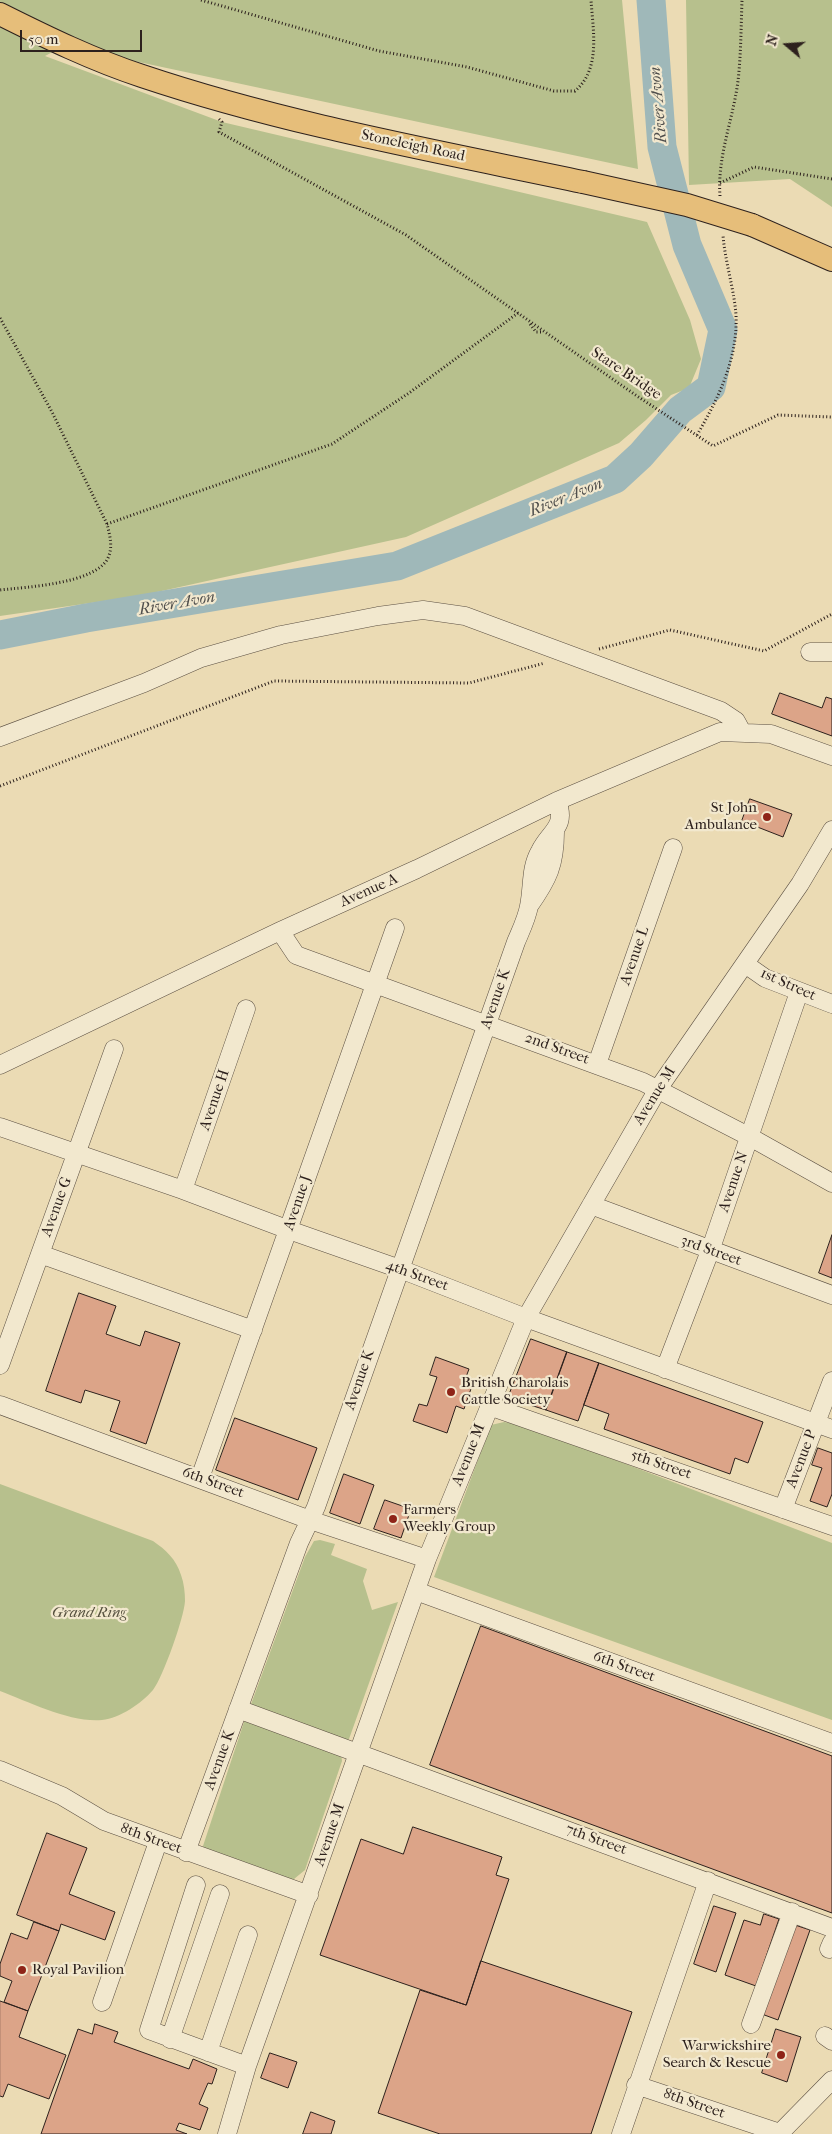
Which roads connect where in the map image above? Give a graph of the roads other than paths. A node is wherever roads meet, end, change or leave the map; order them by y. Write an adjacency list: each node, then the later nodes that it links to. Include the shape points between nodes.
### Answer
1 (0, 14): 2 (main road, Stoneleigh Road, bridge, via 64,46 141,76 221,100 365,136 688,205 752,225)
2 (832, 260)
3 (810, 652): 4 (lane)
4 (832, 652)
5 (742, 732): 6 (lane, via 736,721 721,710 465,616 422,610 281,635 202,658); 7 (lane, Avenue A, via 771,734); 8 (lane, Avenue A, via 720,732)
6 (0, 737)
7 (832, 756)
8 (556, 801): 14 (lane, Avenue A); 20 (lane, Avenue K, via 560,810 555,832 540,850 531,876 529,906)
9 (832, 830): 12 (lane)
10 (673, 848): 22 (lane, Avenue L)
11 (832, 850): 12 (lane)
12 (800, 884): 15 (lane, Avenue M)
13 (395, 928): 16 (lane, Avenue J)
14 (280, 931): 16 (lane, 2nd Street, via 296,955); 23 (lane, Avenue A)
15 (745, 964): 17 (lane, 1st Street, via 765,978); 24 (lane, Avenue M)
16 (376, 983): 20 (lane, 2nd Street); 31 (lane, Avenue J)
17 (799, 992): 18 (lane, 1st Street); 26 (lane, Avenue N)
18 (832, 1004)
19 (246, 1009): 29 (lane, Avenue H)
20 (488, 1024): 22 (lane, 2nd Street); 34 (lane, Avenue K)
21 (114, 1049): 27 (lane, Avenue G)
22 (597, 1064): 24 (lane, 2nd Street)
23 (0, 1065)
24 (658, 1089): 26 (lane, 2nd Street); 30 (lane, Avenue M)
25 (0, 1126): 27 (lane, 4th Street)
26 (750, 1137): 28 (lane, 2nd Street); 32 (lane, Avenue N)
27 (77, 1152): 29 (lane, 4th Street); 33 (lane, Avenue G)
28 (832, 1182)
29 (183, 1190): 31 (lane, 4th Street)
30 (591, 1206): 32 (lane, 3rd Street); 36 (lane, Avenue M)
31 (288, 1230): 34 (lane, 4th Street); 37 (lane, Avenue J)
32 (710, 1250): 35 (lane, 3rd Street); 39 (lane, Avenue N)
33 (40, 1254): 37 (lane); 38 (lane, Avenue G)
34 (400, 1269): 36 (lane, 4th Street); 46 (lane, Avenue K)
35 (832, 1295)
36 (526, 1318): 39 (lane, 4th Street); 42 (lane, Avenue M)
37 (253, 1330): 44 (lane, Avenue J)
38 (0, 1365)
39 (665, 1369): 43 (lane, 4th Street)
40 (832, 1382): 43 (lane, Avenue P)
41 (0, 1405): 44 (lane, 6th Street)
42 (489, 1406): 45 (lane, 5th Street); 48 (lane, Avenue M)
43 (824, 1426): 45 (lane, Avenue P)
44 (200, 1478): 46 (lane, 6th Street)
45 (783, 1509): 47 (lane, 5th Street)
46 (310, 1520): 48 (lane, 6th Street); 50 (lane, Avenue K)
47 (832, 1526)
48 (427, 1560): 49 (lane, Avenue M)
49 (416, 1591): 51 (lane, 6th Street); 52 (lane, Avenue M)
50 (238, 1709): 52 (lane, 7th Street); 55 (lane, Avenue K)
51 (832, 1743)
52 (359, 1753): 56 (lane, 7th Street); 59 (lane, Avenue M)
53 (0, 1770): 54 (lane, 8th Street, via 62,1796 104,1822)
54 (158, 1842): 55 (lane, 8th Street); 63 (lane)
55 (186, 1852): 59 (lane, 8th Street)
56 (708, 1881): 60 (lane, 7th Street); 69 (lane)
57 (196, 1884): 65 (lane, via 148,2027 151,2032)
58 (220, 1894): 65 (lane)
59 (308, 1895): 67 (lane, Avenue M)
60 (792, 1912): 61 (lane, 7th Street); 64 (lane)
61 (832, 1928)
62 (248, 1935): 66 (lane)
63 (102, 2002)
64 (751, 2024)
65 (170, 2039): 66 (lane)
66 (208, 2052): 67 (lane)
67 (247, 2066): 70 (lane, Avenue M)
68 (832, 2080): 72 (lane)
69 (636, 2085): 71 (lane); 72 (lane, 8th Street)
70 (227, 2134)
71 (621, 2134)
72 (779, 2134)

